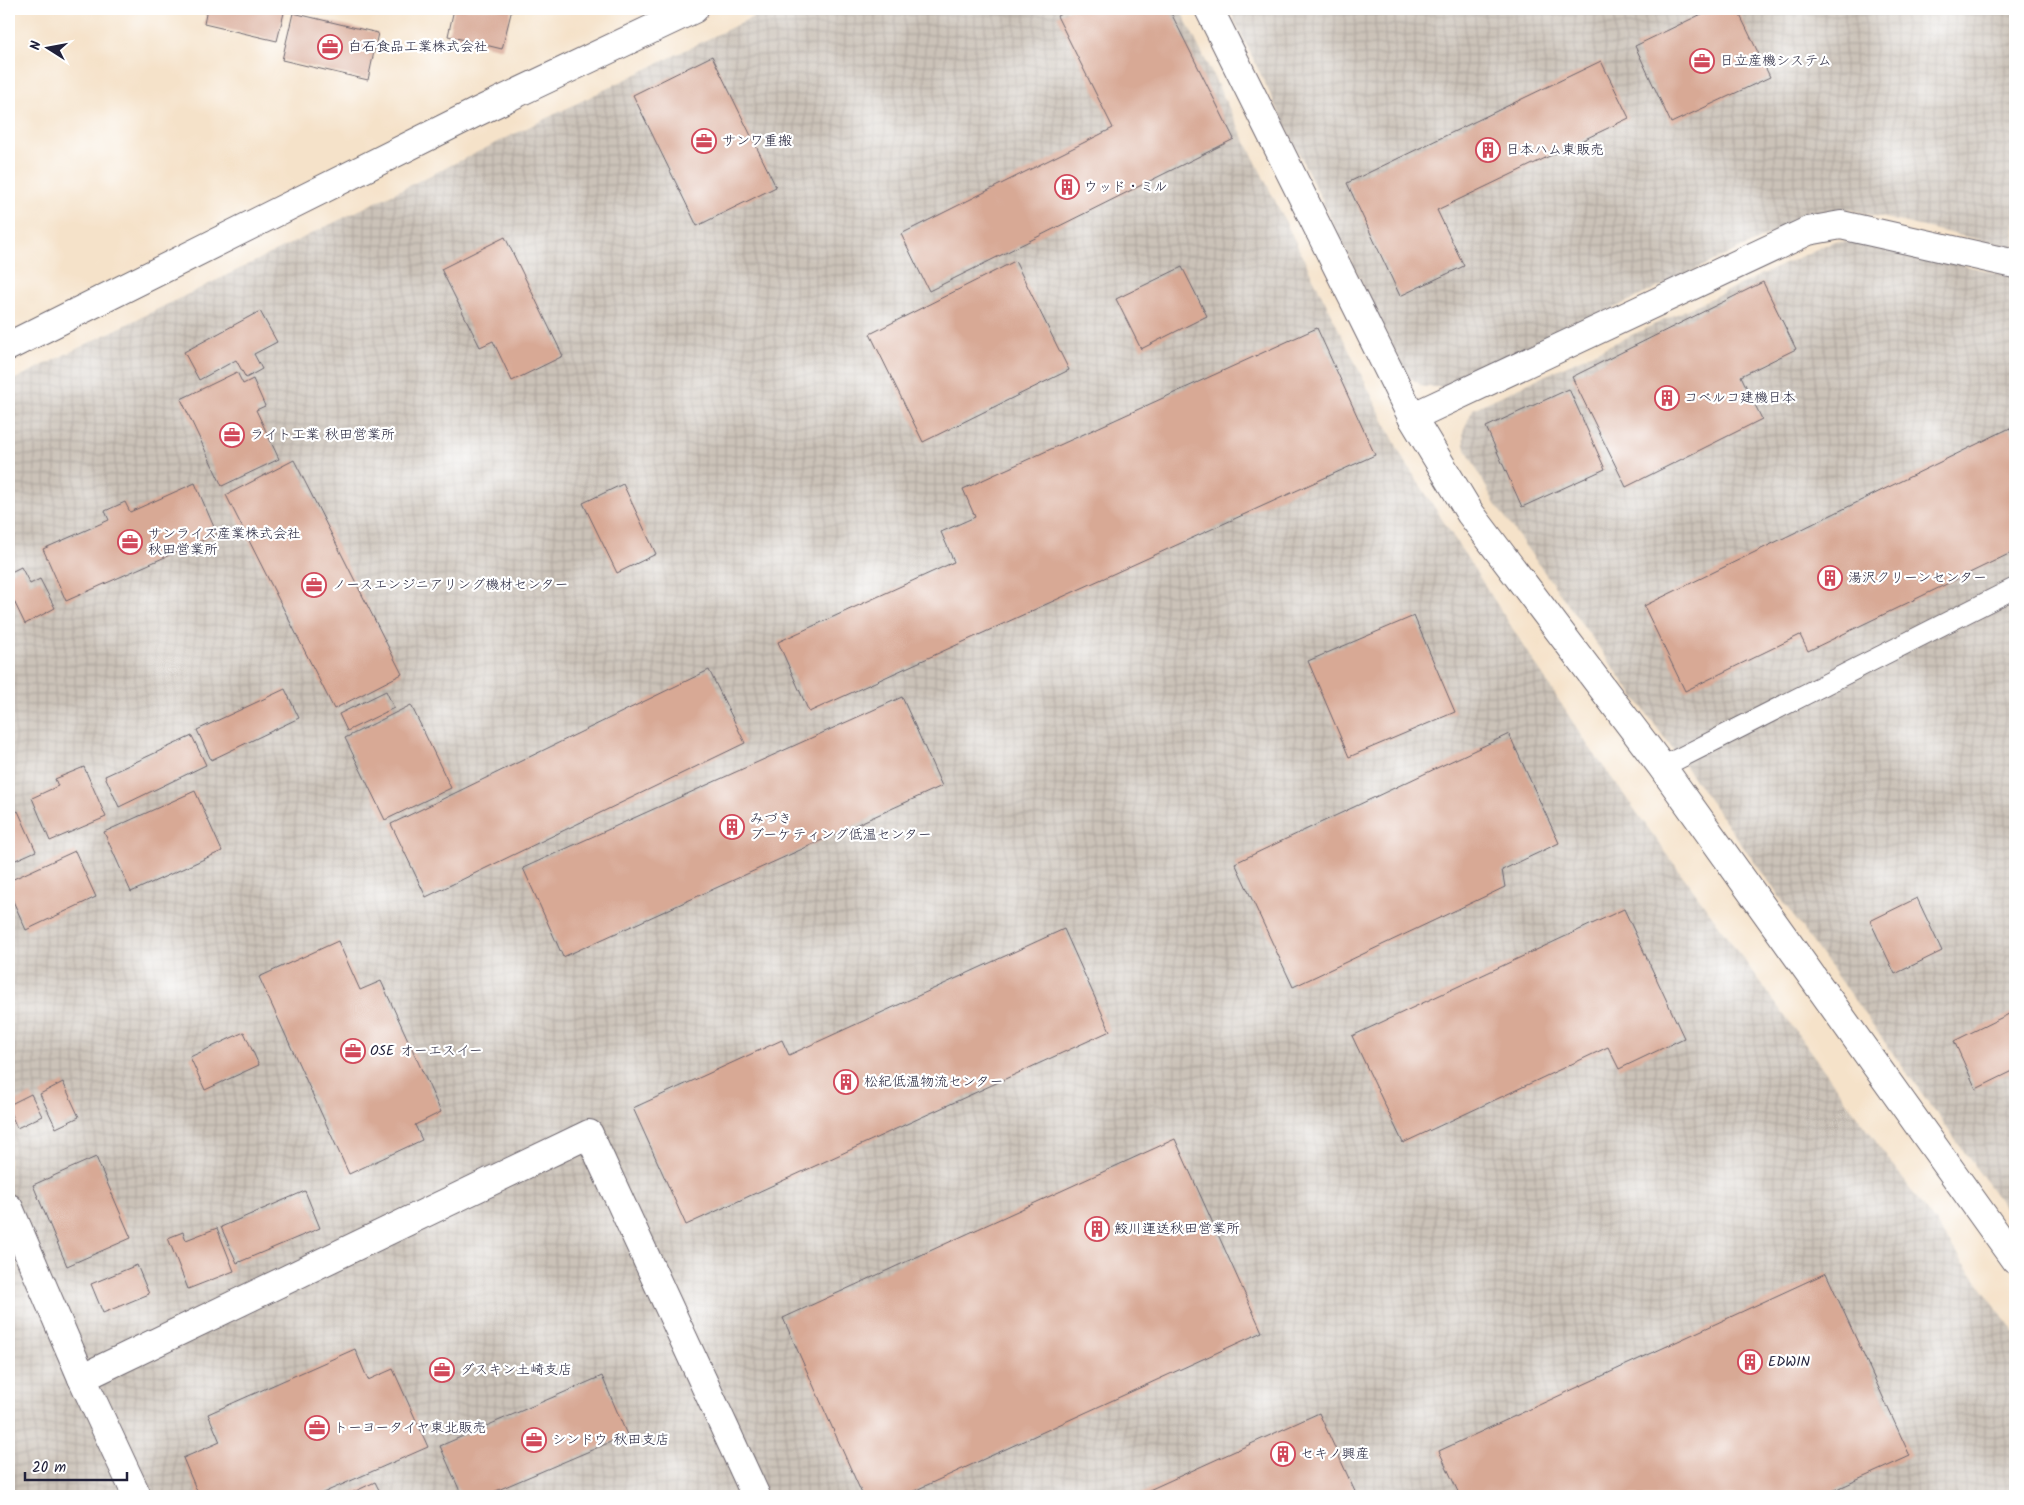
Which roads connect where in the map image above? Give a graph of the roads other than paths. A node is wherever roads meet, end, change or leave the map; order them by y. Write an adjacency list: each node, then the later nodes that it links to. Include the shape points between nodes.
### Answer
1 (694, 9): 4 (street, via 475,112)
2 (1209, 9): 5 (street)
3 (2015, 264): 5 (street, via 1842,225 1808,231)
4 (9, 346)
5 (1412, 417): 7 (street, via 1470,513)
6 (2015, 588): 7 (lane)
7 (1662, 767): 9 (street)
8 (9, 1208): 10 (street)
9 (2015, 1260)
10 (82, 1378): 11 (street); 12 (street, via 589,1134)
11 (137, 1496)
12 (756, 1496)

